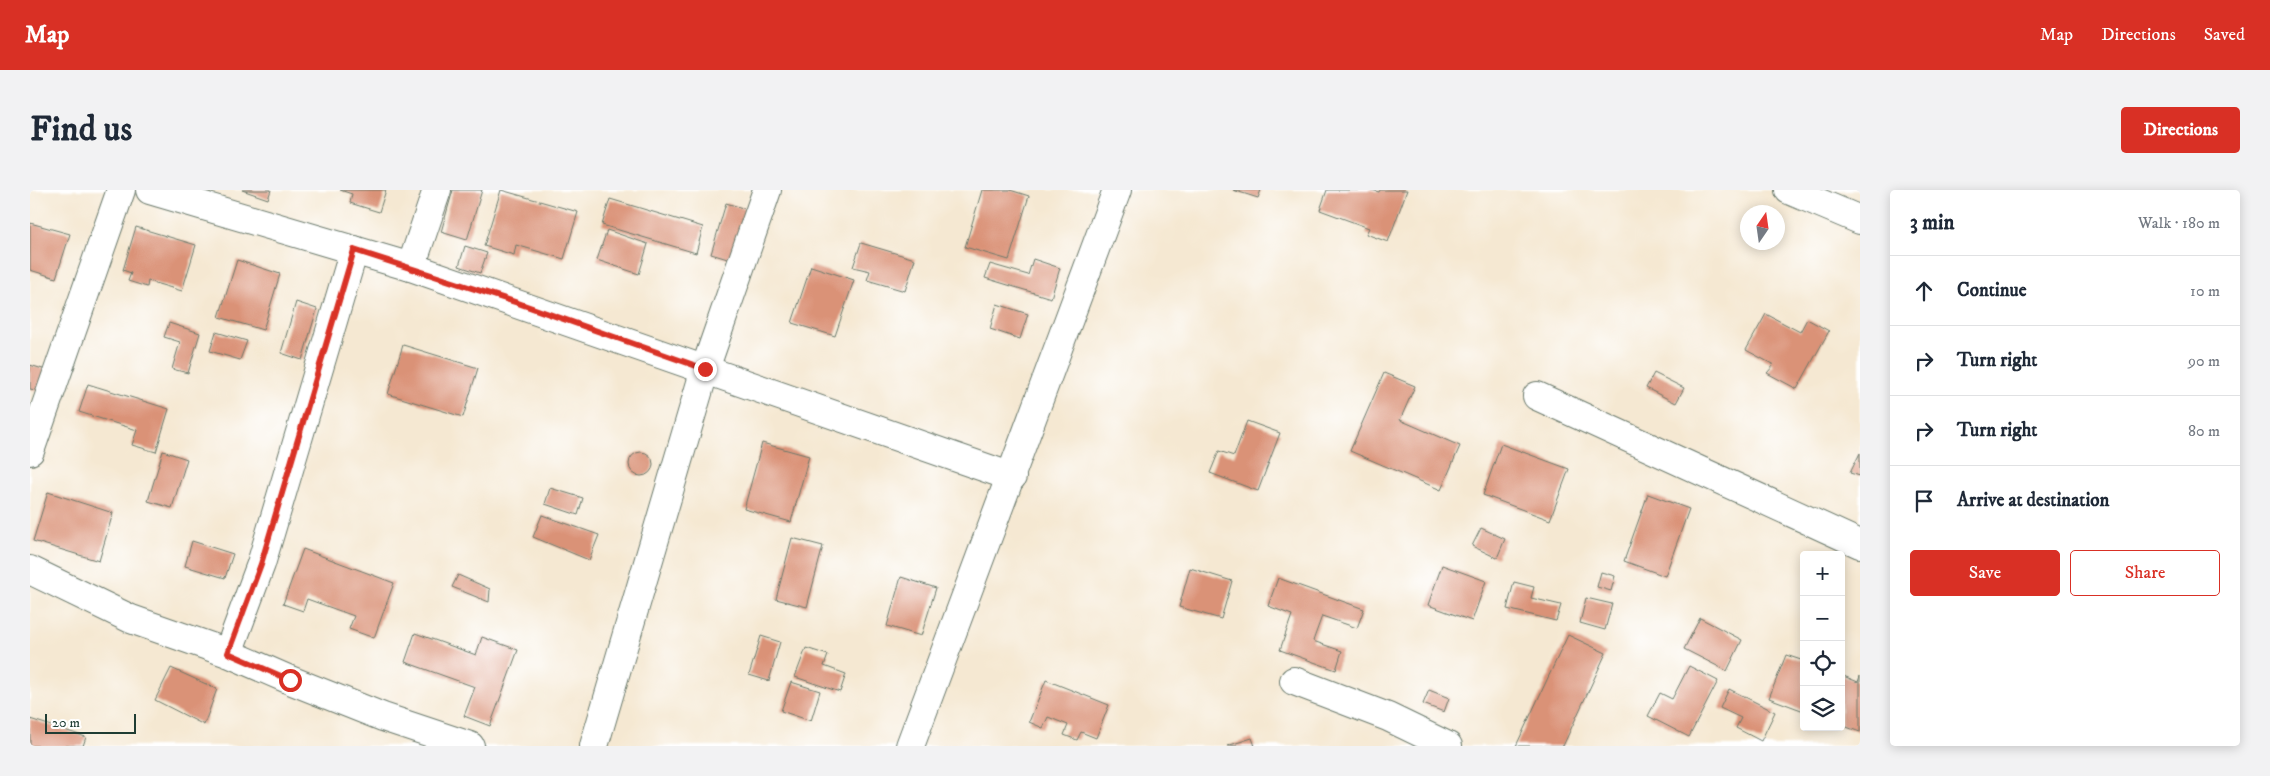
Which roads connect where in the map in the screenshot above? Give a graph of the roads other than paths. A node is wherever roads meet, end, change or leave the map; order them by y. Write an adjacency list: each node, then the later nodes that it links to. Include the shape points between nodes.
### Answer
1 (121, 190): 12 (street)
2 (150, 190): 8 (street)
3 (437, 190): 9 (street)
4 (766, 190): 10 (street)
5 (1117, 190): 13 (street)
6 (1789, 190): 7 (street)
7 (1860, 220)
8 (354, 250): 9 (street); 16 (street, via 261,564)
9 (411, 267): 10 (street)
10 (705, 369): 13 (street); 19 (street)
11 (1537, 396): 14 (street)
12 (30, 451)
13 (1012, 477): 20 (street)
14 (1860, 544)
15 (30, 570): 16 (street, via 131,619)
16 (228, 653): 18 (street, via 382,717)
17 (1294, 681): 21 (street, via 1388,717)
18 (470, 746)
19 (594, 746)
20 (910, 746)
21 (1448, 746)

